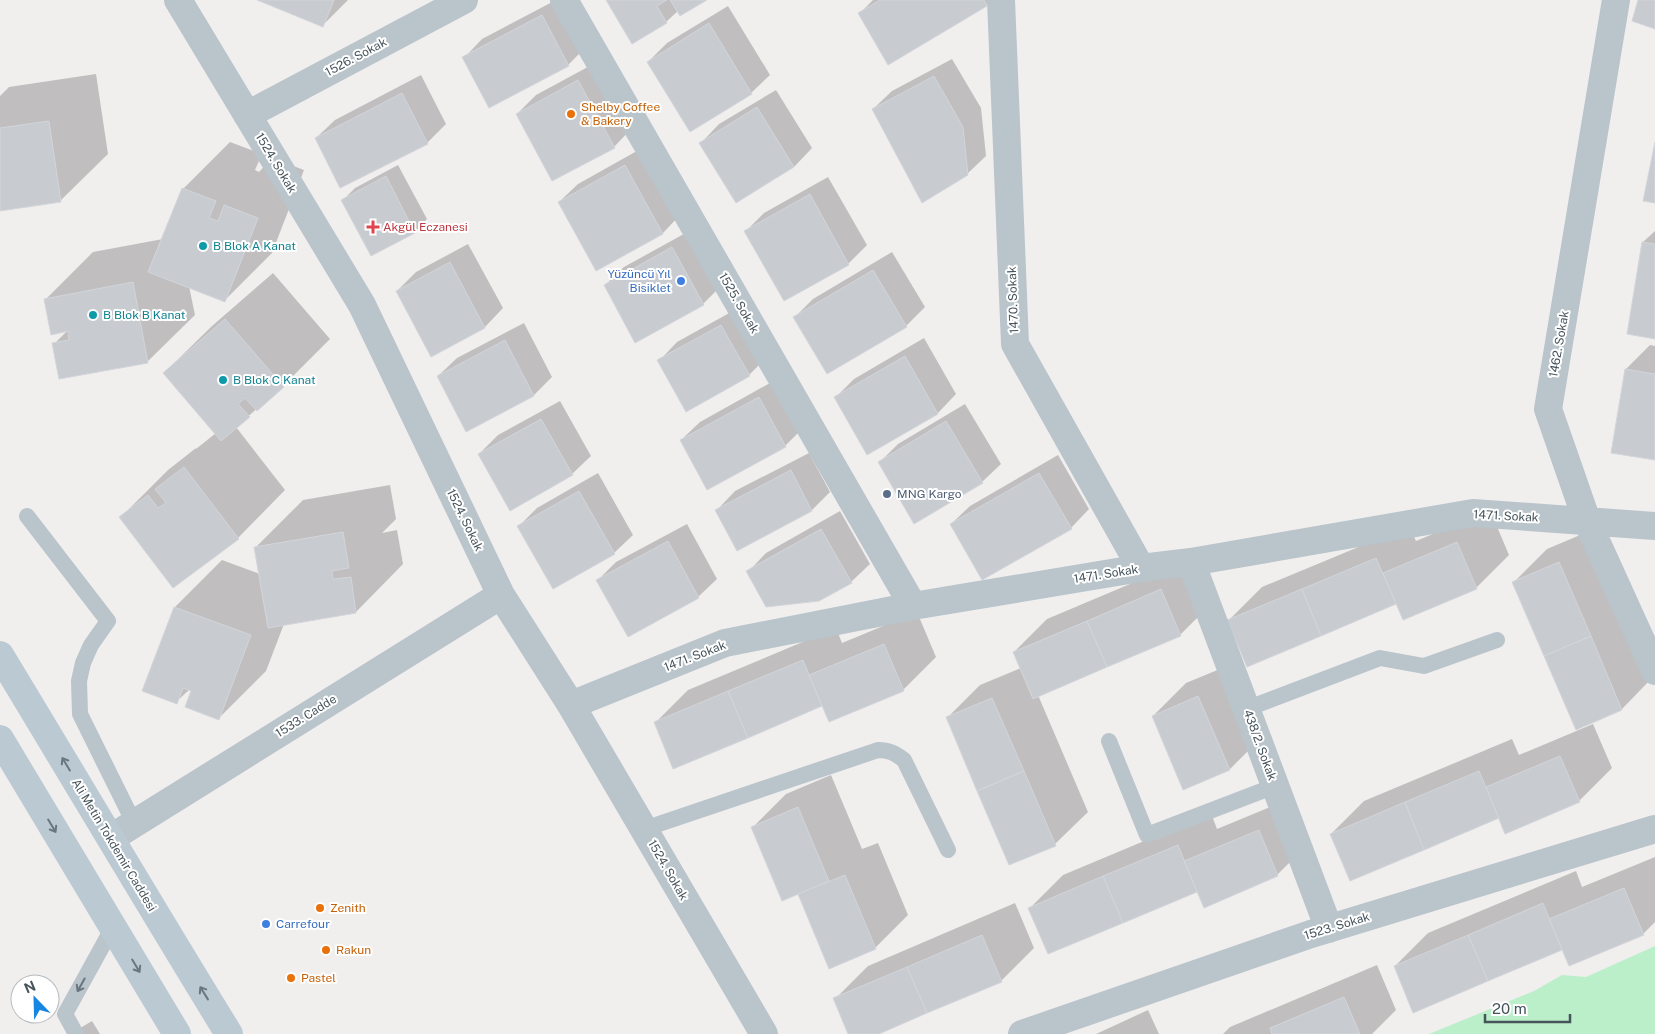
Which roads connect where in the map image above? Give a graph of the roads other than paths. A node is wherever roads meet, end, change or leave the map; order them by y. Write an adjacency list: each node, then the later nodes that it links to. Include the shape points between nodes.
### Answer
1 (178, 0): 6 (street, 1524. Sokak)
2 (464, 0): 6 (street, 1526. Sokak)
3 (564, 0): 13 (street, 1525. Sokak)
4 (1001, 0): 11 (street, 1470. Sokak, via 1015,344)
5 (1616, 0): 8 (street, 1462. Sokak, via 1548,409)
6 (247, 115): 12 (street, 1524. Sokak, via 362,305)
7 (27, 516): 22 (lane, via 108,621 83,663 79,682 80,714)
8 (1587, 521): 9 (street, 1471. Sokak); 10 (street, 1471. Sokak, via 1473,513); 16 (street, 1462. Sokak)
9 (1655, 526)
10 (1191, 562): 11 (street, 1471. Sokak); 18 (street, 438/2. Sokak)
11 (1141, 568): 13 (street, 1471. Sokak)
12 (501, 595): 17 (street, 1524. Sokak); 22 (street, 1533. Cadde)
13 (913, 606): 17 (street, 1471. Sokak, via 725,643)
14 (1497, 640): 18 (lane, via 1424,666 1380,658)
15 (0, 655): 25 (main road, Ali Metin Tokdemir Caddesi, one-way to 15)
16 (1655, 670)
17 (571, 705): 23 (street, 1524. Sokak)
18 (1246, 709): 21 (street, 438/2. Sokak)
19 (0, 739): 27 (main road, one-way to 27)
20 (1109, 740): 21 (lane, via 1147,835)
21 (1275, 786): 28 (street, 438/2. Sokak)
22 (134, 823): 25 (street, 1533. Cadde)
23 (644, 829): 26 (lane, via 878,750 887,750 904,760); 32 (street, 1524. Sokak)
24 (1655, 829): 28 (street, 1523. Sokak)
25 (111, 838): 31 (main road, Ali Metin Tokdemir Caddesi, one-way to 25)
26 (948, 850)
27 (113, 927): 29 (lane, one-way to 29, via 65,1014); 30 (main road, one-way to 30)
28 (1329, 928): 33 (street, 1523. Sokak)
29 (76, 1034)
30 (177, 1034)
31 (229, 1034)
32 (764, 1034)
33 (1022, 1034)

